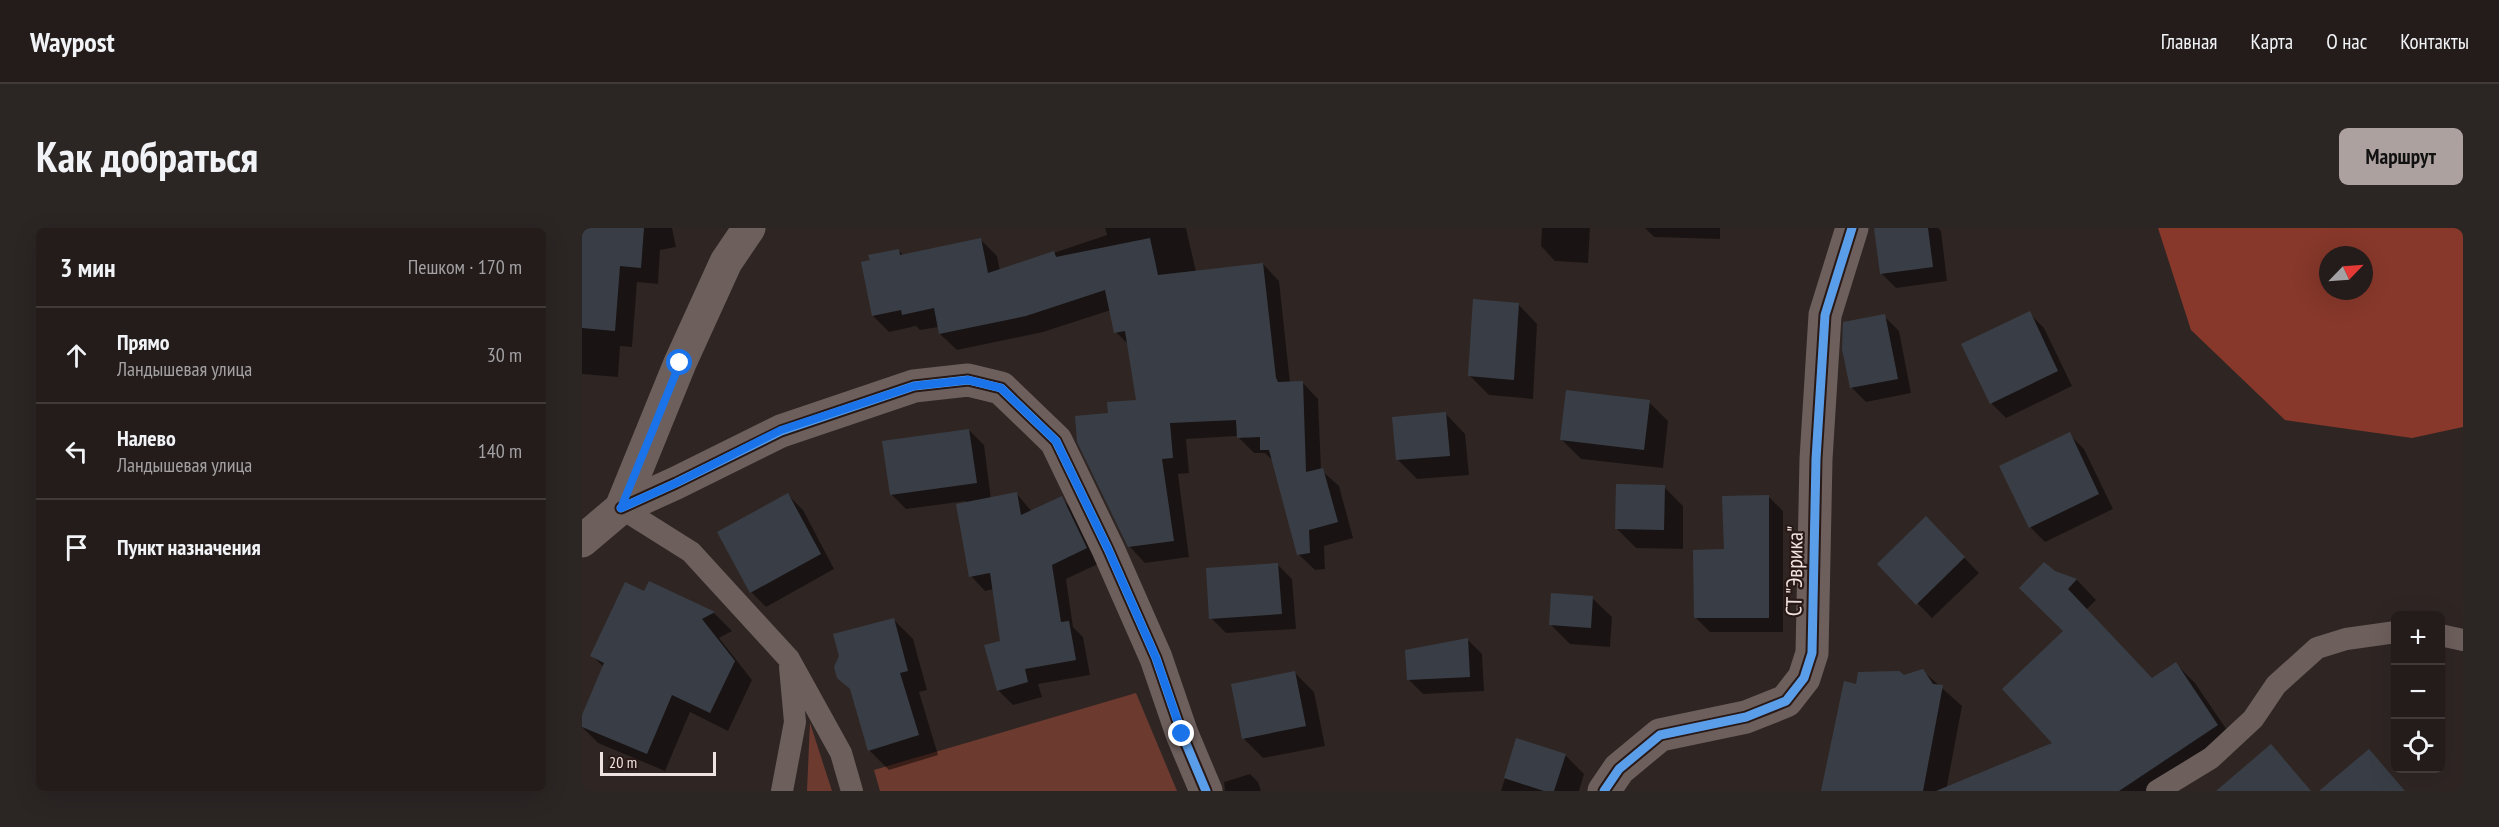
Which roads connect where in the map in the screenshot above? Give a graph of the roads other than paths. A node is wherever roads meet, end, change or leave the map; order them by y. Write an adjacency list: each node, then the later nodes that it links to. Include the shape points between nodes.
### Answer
1 (749, 228): 3 (street, via 726,262)
2 (1852, 228): 12 (street, СТ "Эврика", via 1825,315 1816,459 1812,653 1804,678 1786,701 1746,717 1660,735 1619,769)
3 (621, 508): 4 (street); 8 (lane, via 691,552); 11 (street, via 781,430 914,386 968,380 1001,388 1056,441 1156,658)
4 (582, 541)
5 (2391, 633): 13 (lane, via 2317,648 2276,685 2253,719 2211,758)
6 (2445, 636): 7 (lane)
7 (2463, 640)
8 (789, 659): 9 (lane, via 795,722); 10 (lane, via 841,753)
9 (782, 791)
10 (852, 791)
11 (1206, 791)
12 (1604, 791)
13 (2157, 791)

